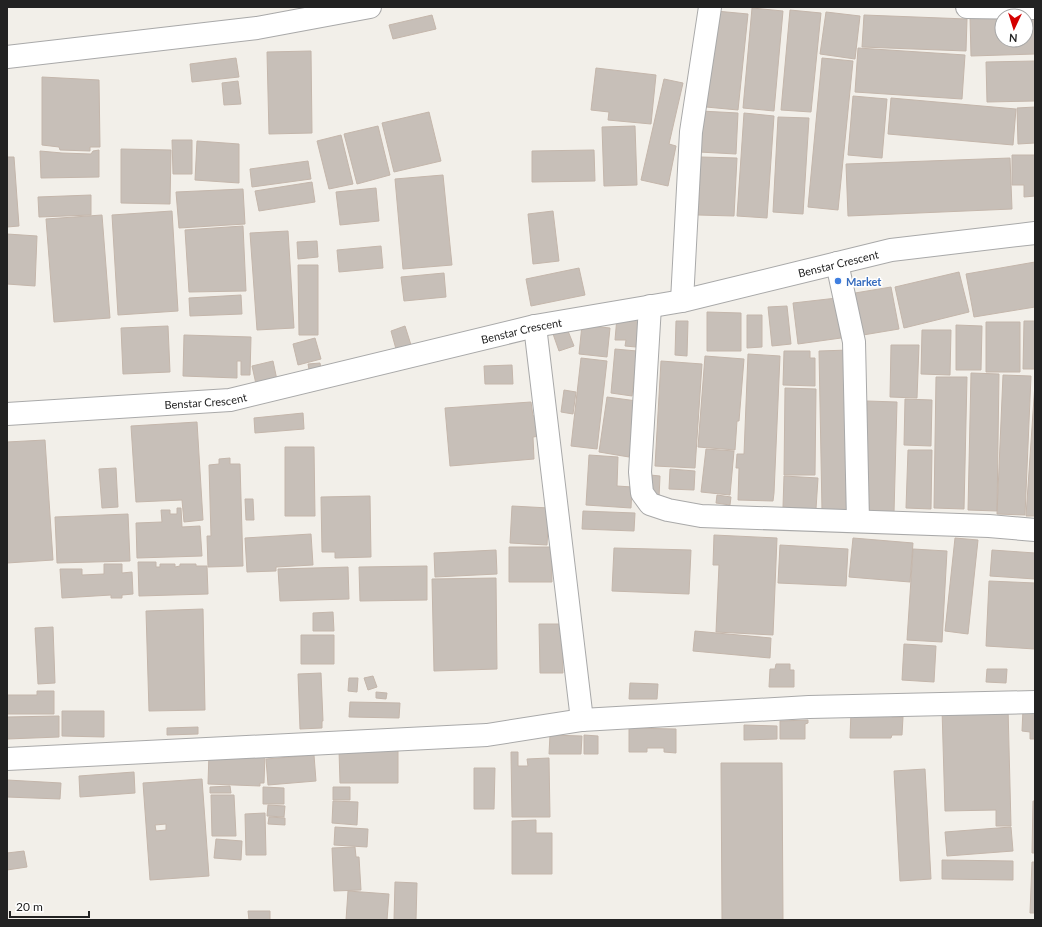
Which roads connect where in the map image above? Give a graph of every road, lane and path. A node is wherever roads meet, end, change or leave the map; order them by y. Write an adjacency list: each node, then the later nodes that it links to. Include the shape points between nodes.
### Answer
1 (370, 7): 5 (street, via 256,28)
2 (710, 7): 8 (street, via 691,132)
3 (967, 7): 4 (street)
4 (1035, 8)
5 (7, 57)
6 (1035, 233): 7 (street, Benstar Crescent, via 891,250)
7 (837, 263): 8 (street, Benstar Crescent); 12 (street, via 854,342)
8 (682, 301): 9 (street, Benstar Crescent)
9 (650, 306): 10 (street, Benstar Crescent); 12 (street, via 640,472 642,493 650,504 701,516)
10 (535, 326): 11 (street, Benstar Crescent, via 230,400); 15 (street)
11 (7, 414)
12 (858, 522): 13 (street)
13 (1035, 530)
14 (1035, 702): 15 (street, via 810,707)
15 (582, 720): 16 (street, via 487,735)
16 (7, 759)

